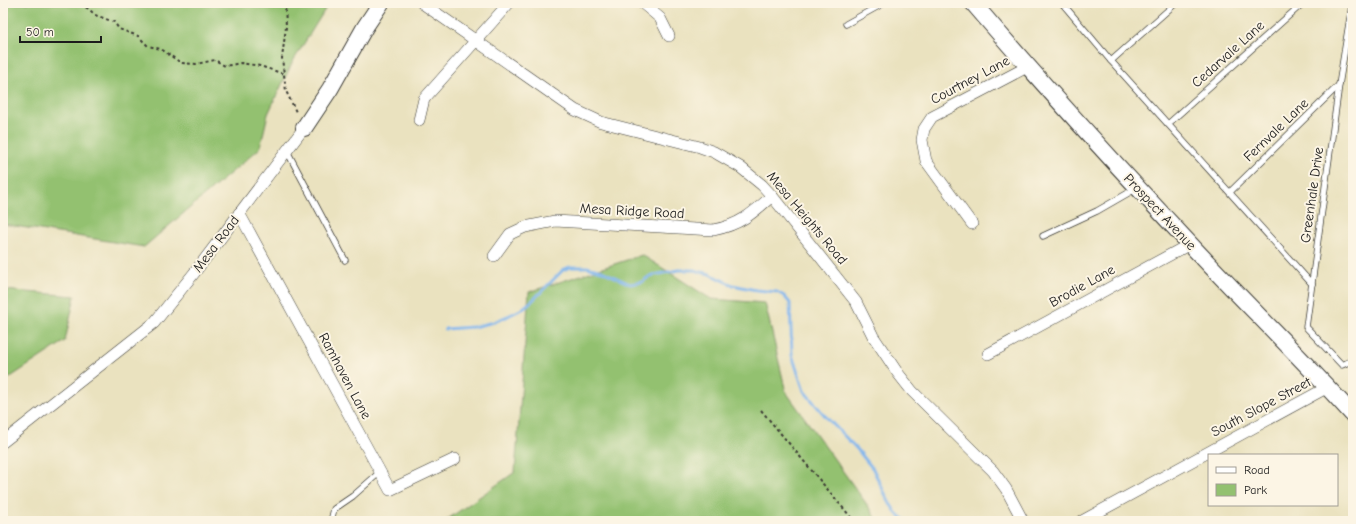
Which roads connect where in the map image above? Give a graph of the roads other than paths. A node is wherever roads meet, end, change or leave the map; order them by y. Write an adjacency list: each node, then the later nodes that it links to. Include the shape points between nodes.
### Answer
1 (381, 3): 19 (street, Mesa Road)
2 (422, 3): 13 (street, Mesa Heights Road)
3 (510, 3): 13 (street)
4 (642, 3): 12 (street, via 660,18)
5 (884, 3): 11 (lane)
6 (973, 3): 15 (street, Prospect Avenue)
7 (1062, 3): 14 (lane)
8 (1176, 3): 14 (lane)
9 (1304, 3): 18 (lane, Cedarvale Lane)
10 (1351, 3): 16 (lane, Greenhale Drive)
11 (846, 24)
12 (669, 36)
13 (475, 40): 17 (street, via 424,99); 23 (street, Mesa Heights Road, via 575,110 601,122 714,152 752,176)
14 (1111, 61): 18 (lane)
15 (1027, 67): 21 (street, Prospect Avenue); 25 (street, Courtney Lane, via 932,117 924,129 922,140 926,161)
16 (1339, 85): 22 (lane, Fernvale Lane); 30 (lane, Greenhale Drive)
17 (419, 120)
18 (1168, 124): 22 (lane)
19 (304, 128): 20 (street, Mesa Road)
20 (287, 151): 24 (street, Mesa Road); 29 (lane)
21 (1138, 187): 26 (lane, via 1097,211); 27 (street, Prospect Avenue)
22 (1230, 192): 30 (lane)
23 (772, 196): 28 (street, Mesa Ridge Road, via 743,220 713,230 555,221 536,224 510,234); 39 (street, Mesa Heights Road, via 856,302 873,336 897,372 912,391 993,471)
24 (239, 213): 35 (street, Mesa Road, via 154,323); 37 (street, Ramhaven Lane)
25 (972, 224)
26 (1043, 236)
27 (1190, 244): 31 (street, Brodie Lane); 33 (street, Prospect Avenue)
28 (494, 256)
29 (345, 260)
30 (1312, 284): 32 (lane, Greenhale Drive, via 1306,327 1342,365)
31 (988, 354)
32 (1353, 360)
33 (1328, 387): 34 (street, Prospect Avenue); 40 (street, South Slope Street)
34 (1353, 415)
35 (3, 442)
36 (455, 459): 37 (street, Ramhaven Lane, via 390,490)
37 (380, 472): 38 (lane, via 334,509)
38 (331, 521)
39 (1023, 521)
40 (1082, 521)

